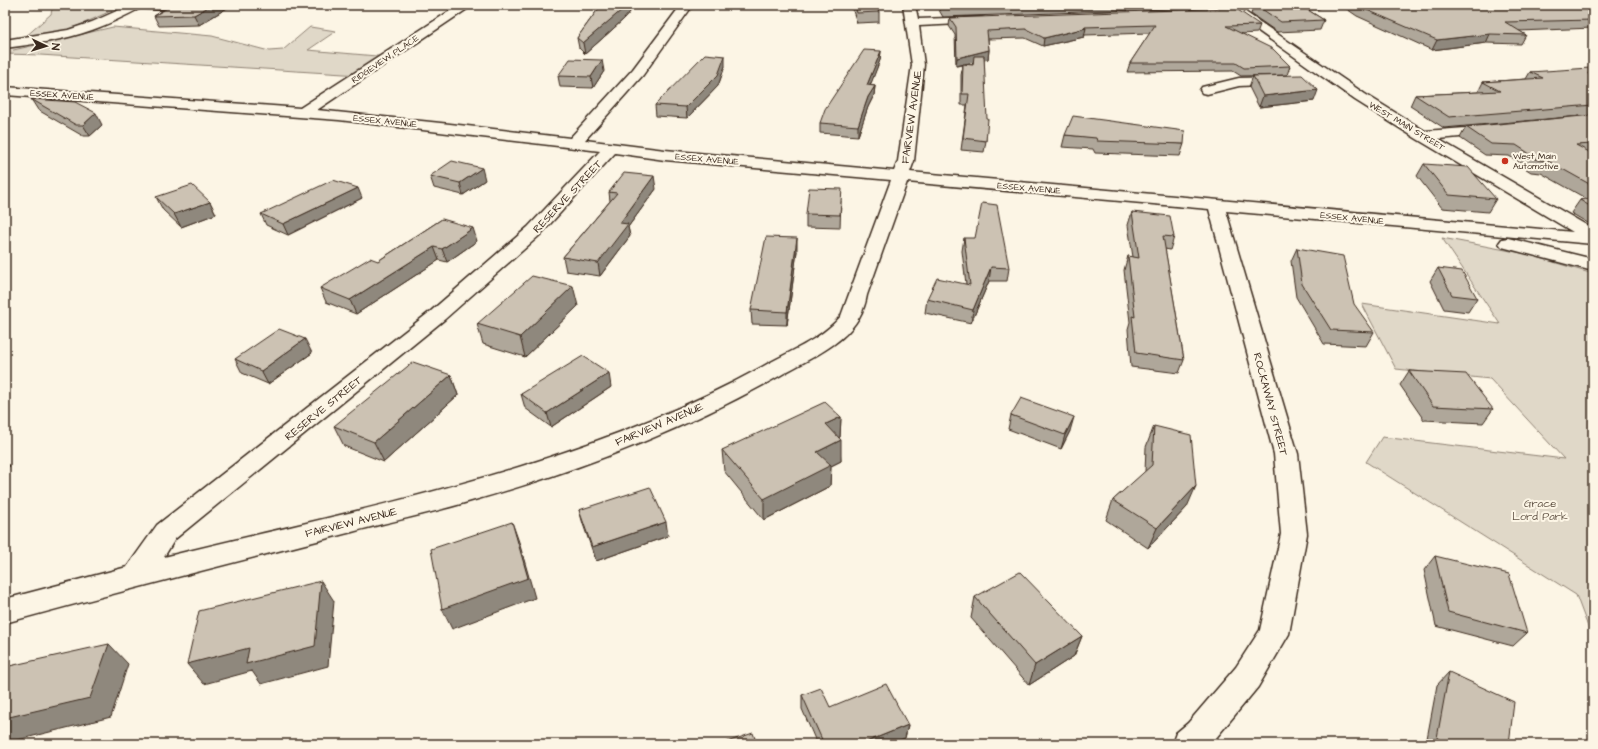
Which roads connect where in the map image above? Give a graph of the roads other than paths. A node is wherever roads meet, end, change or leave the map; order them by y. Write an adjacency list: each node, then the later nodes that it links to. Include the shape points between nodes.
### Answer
1 (138, 5): 2 (street); 10 (street, via 72,33)
2 (221, 5)
3 (467, 5): 16 (street, RIDGEVIEW PLACE)
4 (688, 5): 19 (street, via 638,72)
5 (1318, 5): 6 (street)
6 (1232, 8): 7 (street); 11 (street, WEST MAIN STREET)
7 (1215, 12)
8 (911, 14): 9 (street); 21 (street, FAIRVIEW AVENUE, via 918,65 906,161)
9 (990, 20)
10 (5, 44)
11 (1333, 79): 12 (street); 18 (street, WEST MAIN STREET)
12 (1310, 80)
13 (1294, 81): 14 (street, via 1239,82)
14 (1207, 90)
15 (5, 91): 16 (street, ESSEX AVENUE)
16 (302, 113): 19 (street, ESSEX AVENUE)
17 (1506, 129): 18 (street)
18 (1422, 136): 24 (street, WEST MAIN STREET)
19 (573, 144): 20 (street, ESSEX AVENUE)
20 (612, 148): 21 (street, ESSEX AVENUE); 26 (street, RESERVE STREET, via 534,231 438,315 166,532)
21 (900, 177): 22 (street, ESSEX AVENUE); 26 (street, FAIRVIEW AVENUE, via 857,295 857,305 849,321 820,343 770,372 722,397 647,430 536,471 472,491)
22 (1216, 204): 23 (street, ESSEX AVENUE); 28 (street, ROCKAWAY STREET, via 1286,454 1294,534 1274,634 1247,677)
23 (1408, 223): 24 (street, ESSEX AVENUE); 25 (street, ESSEX AVENUE, via 1483,237)
24 (1593, 238)
25 (1593, 265)
26 (136, 576): 27 (street)
27 (5, 611)
28 (1188, 744)

